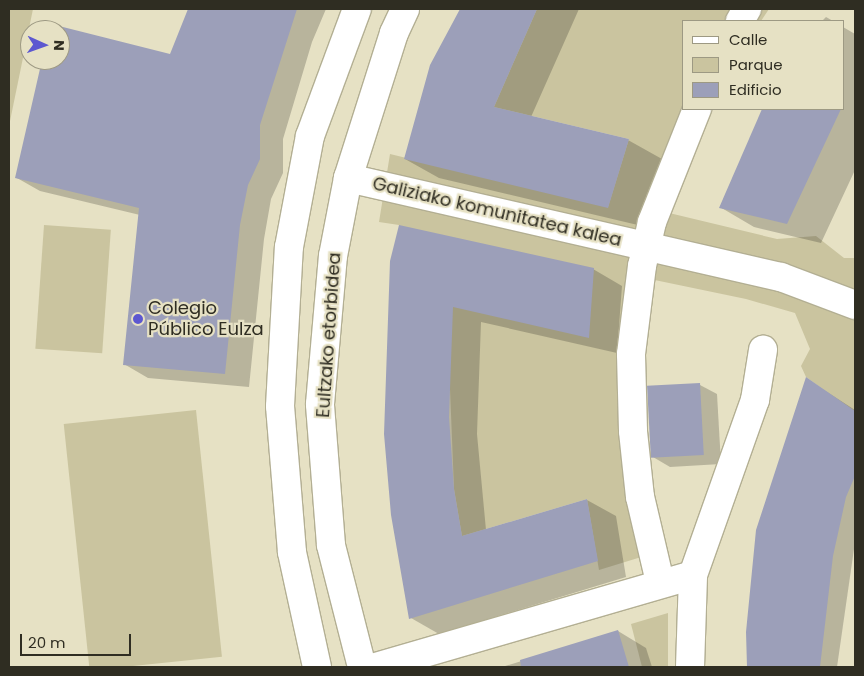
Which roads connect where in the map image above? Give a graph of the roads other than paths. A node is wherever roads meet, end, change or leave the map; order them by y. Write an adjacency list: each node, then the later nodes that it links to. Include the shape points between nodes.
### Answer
1 (357, 9): 12 (street, via 310,136 289,247 280,406 292,552)
2 (405, 9): 6 (street, Eultzako etorbidea, via 394,33)
3 (747, 9): 4 (street)
4 (741, 20)
5 (697, 110): 7 (street, Galiziako komunitatea kalea, via 652,222)
6 (348, 178): 7 (street, Galiziako komunitatea kalea); 13 (street, Eultzako etorbidea, via 333,256 320,404 331,545)
7 (647, 247): 8 (street, Galiziako komunitatea kalea, via 780,277); 11 (street, Galiziako komunitatea kalea, via 631,354 633,431 640,497)
8 (855, 305)
9 (762, 350): 10 (street, via 755,400)
10 (693, 574): 11 (street); 15 (street)
11 (660, 582): 14 (street)
12 (317, 667)
13 (362, 667)
14 (376, 667)
15 (690, 667)

